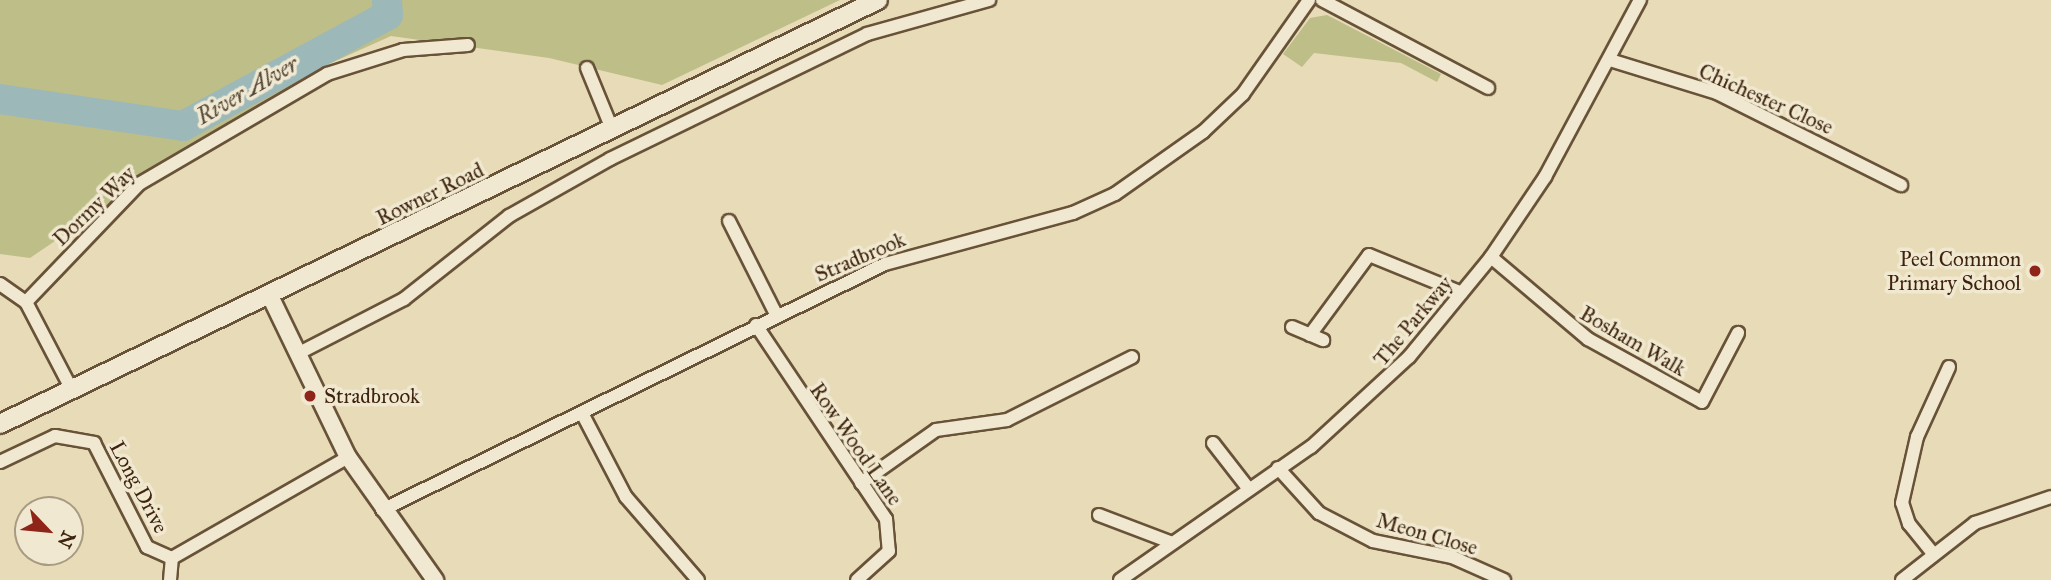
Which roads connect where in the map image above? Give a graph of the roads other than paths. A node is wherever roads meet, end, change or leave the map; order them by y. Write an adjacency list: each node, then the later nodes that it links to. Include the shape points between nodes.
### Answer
1 (878, 0): 10 (main road, Rowner Road)
2 (989, 0): 24 (street, via 867,34 610,159 509,216 404,299)
3 (1309, 0): 18 (street, Stradbrook, via 1243,93 1203,132 1115,194 1073,213 885,264)
4 (1322, 0): 9 (street)
5 (1640, 0): 7 (street, The Parkway)
6 (468, 46): 17 (street, Dormy Way, via 403,50 327,74 139,184)
7 (1610, 60): 11 (street, Chichester Close, via 1717,93); 13 (street, The Parkway)
8 (586, 68): 10 (street)
9 (1488, 88)
10 (612, 129): 16 (main road, Rowner Road)
11 (1901, 185)
12 (729, 221): 18 (street)
13 (1491, 257): 15 (street, The Parkway); 21 (street, Bosham Walk, via 1588,340 1702,402)
14 (0, 284): 17 (street)
15 (1462, 293): 22 (street, via 1369,256); 33 (street, The Parkway, via 1376,394)
16 (271, 298): 24 (street); 27 (main road, Rowner Road)
17 (26, 302): 27 (street)
18 (777, 316): 19 (street, Stradbrook)
19 (757, 325): 28 (street, Stradbrook); 34 (street, Row Wood Lane)
20 (1292, 327): 22 (street)
21 (1738, 332)
22 (1310, 335): 23 (street)
23 (1323, 340)
24 (299, 353): 31 (street)
25 (1132, 357): 34 (street, via 1007,420 936,430)
26 (1949, 367): 40 (street, via 1917,437 1902,503 1909,524)
27 (71, 388): 29 (main road, Rowner Road)
28 (582, 413): 37 (street, Stradbrook); 44 (street, via 626,497)
29 (0, 424)
30 (1213, 443): 35 (street)
31 (348, 457): 37 (street); 41 (street, Long Drive)
32 (0, 462): 41 (street, Long Drive, via 55,436 94,443 147,547)
33 (1278, 468): 35 (street, The Parkway); 47 (street, Meon Close, via 1319,513 1373,541 1452,557)
34 (861, 483): 45 (street, Row Wood Lane, via 886,519 891,542 882,561)
35 (1248, 488): 39 (street, The Parkway)
36 (2051, 497): 40 (street, via 2002,510)
37 (382, 510): 43 (street)
38 (1099, 515): 39 (street)
39 (1170, 542): 46 (street, The Parkway)
40 (1931, 551): 48 (street)
41 (172, 558): 42 (street)
42 (170, 580)
43 (435, 580)
44 (698, 580)
45 (857, 580)
46 (1120, 580)
47 (1504, 580)
48 (1902, 580)

